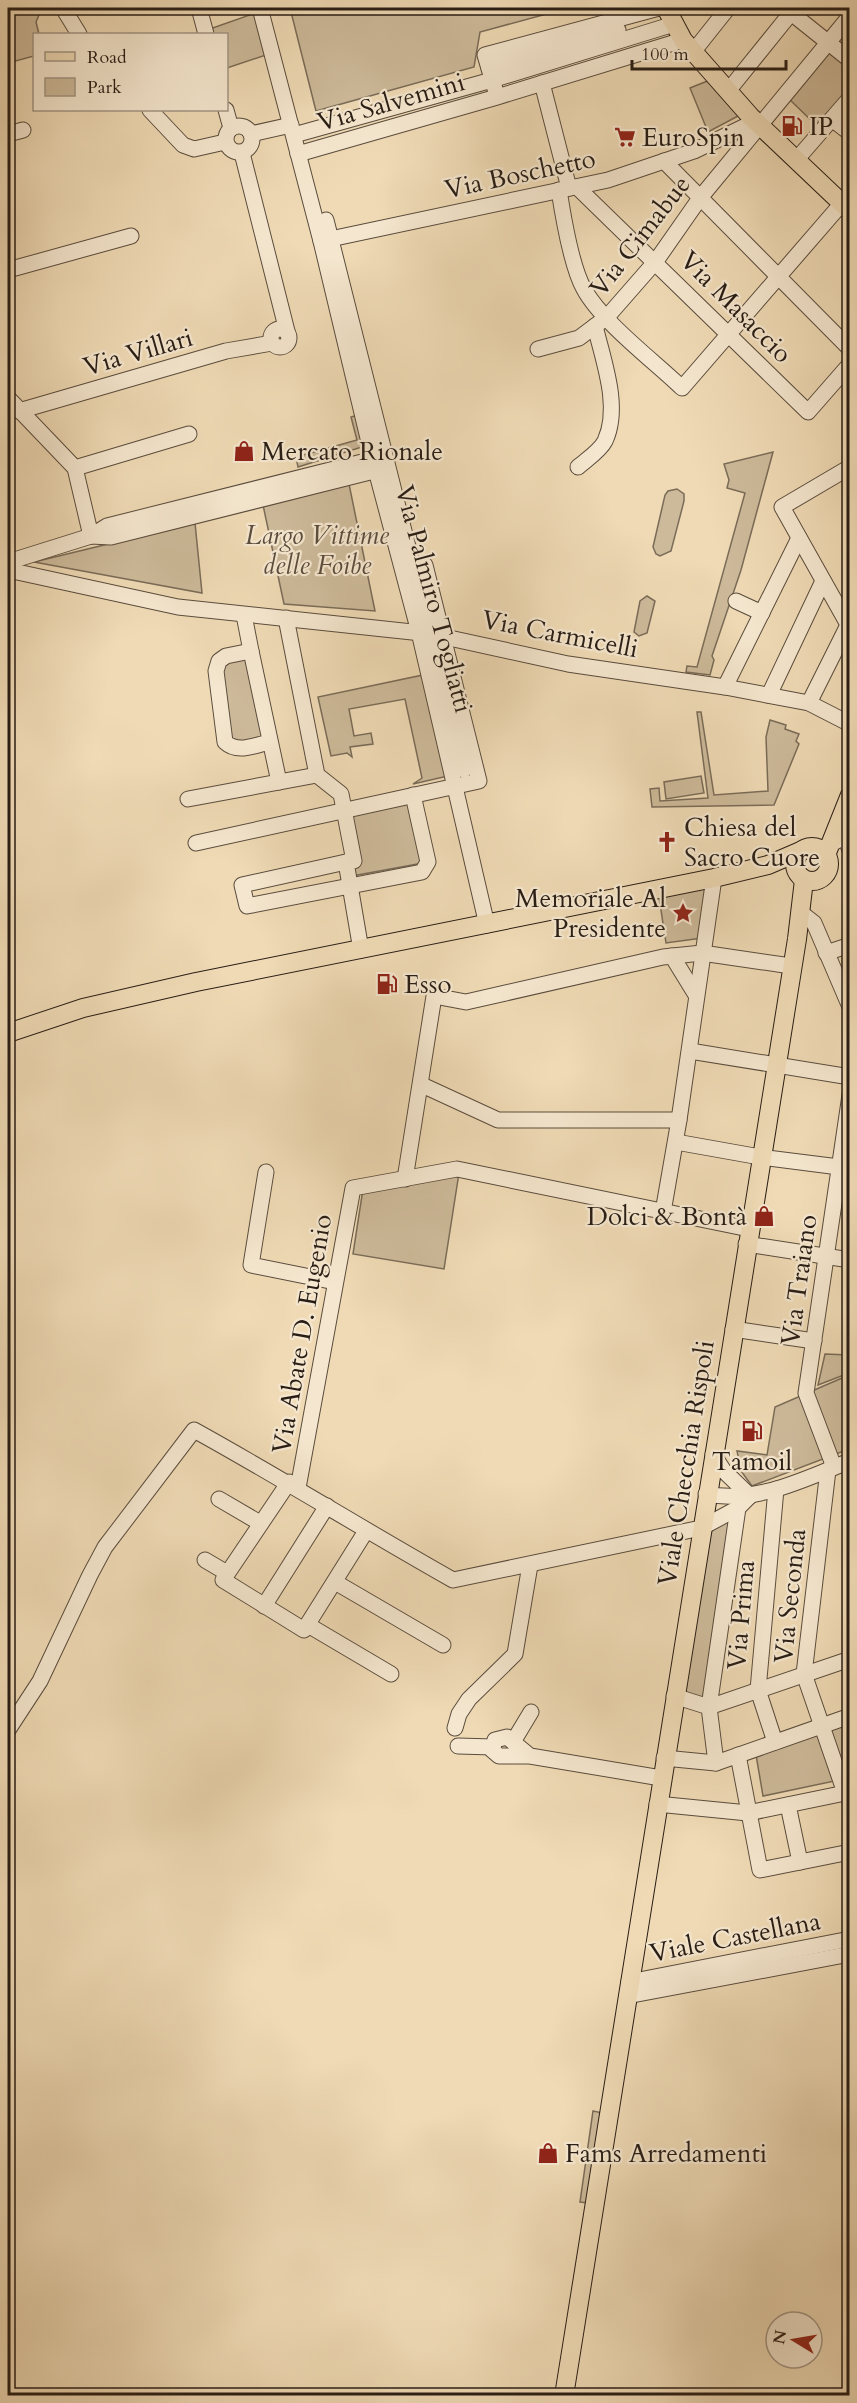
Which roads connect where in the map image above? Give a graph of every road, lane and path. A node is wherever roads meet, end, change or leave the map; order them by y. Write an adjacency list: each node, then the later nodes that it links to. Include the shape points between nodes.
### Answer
1 (63, 8): 9 (street)
2 (199, 8): 10 (street)
3 (260, 8): 23 (street, Via Palmiro Togliatti)
4 (269, 8): 23 (street, Via Palmiro Togliatti)
5 (728, 8): 8 (street)
6 (790, 9): 11 (street); 15 (street)
7 (849, 16): 11 (street, Via Cimabue)
8 (674, 24): 13 (street, Via Salvemini); 14 (street, Via Salvemini); 15 (main road)
9 (78, 33)
10 (206, 33)
11 (828, 42): 12 (street); 21 (street, Via Cimabue)
12 (849, 60)
13 (491, 74): 16 (street, Via Salvemini); 23 (street, Via Salvemini)
14 (542, 83): 16 (street, Via Salvemini); 32 (street)
15 (728, 91): 21 (main road)
16 (497, 97): 28 (street, Via Salvemini)
17 (849, 98): 20 (street)
18 (151, 111): 27 (street, via 183,145 194,149)
19 (226, 111): 27 (street)
20 (832, 119): 24 (street); 30 (street)
21 (758, 123): 30 (main road); 31 (street, Via Boschetto); 33 (street, Via Cimabue)
22 (23, 130): 25 (street)
23 (296, 131): 26 (street, Via Salvemini); 28 (street, Via Palmiro Togliatti)
24 (849, 133)
25 (8, 134)
26 (251, 134): 27 (street, via 244,127); 29 (street, via 250,147)
27 (228, 135): 29 (street, via 231,150)
28 (303, 152): 36 (street, Via Palmiro Togliatti)
29 (242, 153): 46 (street, Via Villari, via 288,343 226,351)
30 (796, 159): 34 (main road)
31 (664, 161): 32 (street, Via Boschetto, via 608,180); 33 (street)
32 (568, 188): 36 (street, Via Boschetto); 37 (street, Via Masaccio); 40 (street, via 564,222 584,289)
33 (700, 198): 37 (street, Via Cimabue); 39 (street)
34 (847, 203): 39 (street)
35 (131, 236): 38 (street)
36 (326, 240): 48 (street, Via Palmiro Togliatti)
37 (656, 261): 40 (street, Via Cimabue); 41 (street, Via Masaccio)
38 (8, 270)
39 (778, 277): 41 (street); 43 (street)
40 (601, 322): 41 (street, via 682,388); 42 (street, Via Cimabue, via 579,338); 49 (street, via 612,417 604,442)
41 (728, 335): 44 (street, Via Masaccio, via 808,412)
42 (538, 349)
43 (849, 349)
44 (849, 364)
45 (8, 399): 46 (street)
46 (19, 411): 51 (street)
47 (189, 434): 51 (street)
48 (381, 463): 52 (street, via 107,526); 56 (street, Via Palmiro Togliatti)
49 (578, 467)
50 (849, 467): 53 (street, via 782,507)
51 (75, 468): 52 (street)
52 (91, 536): 54 (street)
53 (799, 538): 57 (street); 59 (street)
54 (8, 562)
55 (8, 570): 60 (street, Via Carmicelli, via 178,607)
56 (408, 570): 63 (street, Via Palmiro Togliatti); 63 (street, via 425,565)
57 (823, 581): 62 (street); 66 (street)
58 (736, 601): 59 (street)
59 (762, 614): 65 (street)
60 (244, 615): 61 (street, Via Carmicelli); 64 (street)
61 (286, 618): 63 (street, Via Carmicelli); 70 (street)
62 (849, 627): 67 (street)
63 (432, 634): 65 (street, Via Carmicelli, via 568,664); 72 (street, Via Palmiro Togliatti); 72 (street, via 479,782)
64 (251, 651): 69 (street); 69 (street, via 219,660 216,671 225,742 239,749)
65 (725, 687): 66 (street, Via Carmicelli)
66 (769, 695): 67 (street, Via Carmicelli)
67 (809, 703): 68 (street, Via Carmicelli)
68 (849, 724)
69 (270, 741): 71 (street)
70 (317, 775): 71 (street); 76 (street, via 341,794)
71 (279, 782): 75 (street)
72 (462, 785): 73 (street); 85 (street, Via Palmiro Togliatti)
73 (413, 795): 76 (street); 83 (street, via 428,862 426,869)
74 (849, 795): 78 (main road, Viale Checchia Rispoli)
75 (188, 799)
76 (345, 810): 77 (street); 79 (street, via 354,861)
77 (196, 843)
78 (831, 845): 80 (main road); 81 (main road, Viale Checchia Rispoli, via 829,867); 81 (main road, Viale Checchia Rispoli, via 796,858)
79 (346, 862): 83 (street); 83 (street, via 242,885 247,906)
80 (768, 865): 81 (main road); 82 (main road)
81 (806, 876): 84 (main road, Viale Checchia Rispoli); 86 (main road, Viale Checchia Rispoli)
82 (714, 878): 85 (main road); 90 (street)
83 (351, 886): 88 (street)
84 (805, 916): 86 (main road, Viale Checchia Rispoli); 89 (street, via 814,923)
85 (487, 925): 88 (main road)
86 (797, 939): 92 (main road, Viale Checchia Rispoli)
87 (849, 945): 89 (street)
88 (361, 950): 95 (main road, via 102,1003)
89 (826, 952): 94 (street)
90 (702, 953): 91 (street); 92 (street); 93 (street)
91 (672, 956): 93 (street); 99 (street, via 466,1002 434,996)
92 (791, 966): 97 (main road, Viale Checchia Rispoli)
93 (696, 994): 96 (street)
94 (849, 1007)
95 (8, 1032)
96 (690, 1051): 97 (street); 101 (street)
97 (775, 1064): 98 (street); 103 (main road, Viale Checchia Rispoli)
98 (849, 1077)
99 (422, 1085): 101 (street, via 498,1120); 106 (street)
100 (849, 1095): 104 (street, Via Traiano)
101 (679, 1120): 102 (street)
102 (676, 1142): 103 (street); 107 (street)
103 (760, 1157): 104 (street); 108 (main road, Viale Checchia Rispoli)
104 (844, 1168): 109 (street, Via Traiano)
105 (266, 1172): 111 (street, via 251,1265)
106 (405, 1179): 107 (street, via 457,1169); 111 (street, Via Abate D. Eugenio, via 352,1188)
107 (663, 1212): 108 (street)
108 (748, 1237): 109 (street); 112 (main road, Viale Checchia Rispoli)
109 (826, 1257): 110 (street); 113 (street, Via Traiano)
110 (849, 1260)
111 (336, 1282): 117 (street, Via Abate D. Eugenio)
112 (733, 1329): 113 (street); 114 (main road, Viale Checchia Rispoli)
113 (814, 1341): 116 (street, Via Traiano, via 806,1393)
114 (713, 1454): 119 (main road, Viale Checchia Rispoli); 120 (street)
115 (849, 1461): 116 (street)
116 (831, 1468): 118 (street); 136 (street, Via Seconda)
117 (294, 1485): 122 (street); 124 (street); 144 (street, via 194,1430 105,1548 40,1681)
118 (776, 1489): 120 (street); 137 (street, Via Prima)
119 (706, 1494): 120 (street); 125 (main road, Viale Checchia Rispoli)
120 (750, 1496): 123 (street)
121 (219, 1499): 124 (street)
122 (327, 1506): 126 (street); 131 (street)
123 (738, 1508): 125 (street); 139 (street)
124 (260, 1523): 129 (street)
125 (701, 1528): 128 (street); 138 (main road, Viale Checchia Rispoli)
126 (366, 1531): 128 (street, via 453,1580); 130 (street)
127 (205, 1560): 129 (street)
128 (530, 1564): 143 (street, via 515,1654 469,1699)
129 (227, 1573): 131 (street, via 223,1580)
130 (334, 1582): 132 (street); 133 (street)
131 (264, 1606): 132 (street, via 304,1630)
132 (308, 1625): 135 (street)
133 (443, 1645)
134 (849, 1659): 136 (street)
135 (391, 1674)
136 (804, 1674): 137 (street); 142 (street, Via Seconda)
137 (758, 1690): 139 (street); 146 (street, Via Prima)
138 (674, 1696): 139 (street); 151 (main road, Viale Checchia Rispoli)
139 (709, 1707): 152 (street)
140 (531, 1712): 145 (street)
141 (849, 1716): 142 (street)
142 (823, 1725): 146 (street); 154 (street, Via Seconda)
143 (455, 1728)
144 (8, 1730)
145 (513, 1742): 148 (street, via 507,1737 495,1740); 150 (street)
146 (775, 1742): 149 (street)
147 (459, 1746): 148 (street)
148 (493, 1747): 150 (street, via 499,1756)
149 (738, 1755): 152 (street); 157 (street)
150 (530, 1756): 153 (street)
151 (664, 1758): 152 (street); 153 (main road, Viale Checchia Rispoli)
152 (716, 1763)
153 (661, 1778): 155 (main road, Viale Checchia Rispoli)
154 (847, 1792): 156 (street)
155 (657, 1804): 157 (street); 162 (main road, Viale Checchia Rispoli)
156 (788, 1804): 157 (street); 159 (street)
157 (748, 1813): 159 (street, via 760,1870)
158 (849, 1852): 159 (street)
159 (800, 1862)
160 (849, 1939): 162 (street, Viale Castellana)
161 (849, 1954): 162 (street)
162 (628, 1989): 163 (main road, Viale Checchia Rispoli)
163 (564, 2396)

